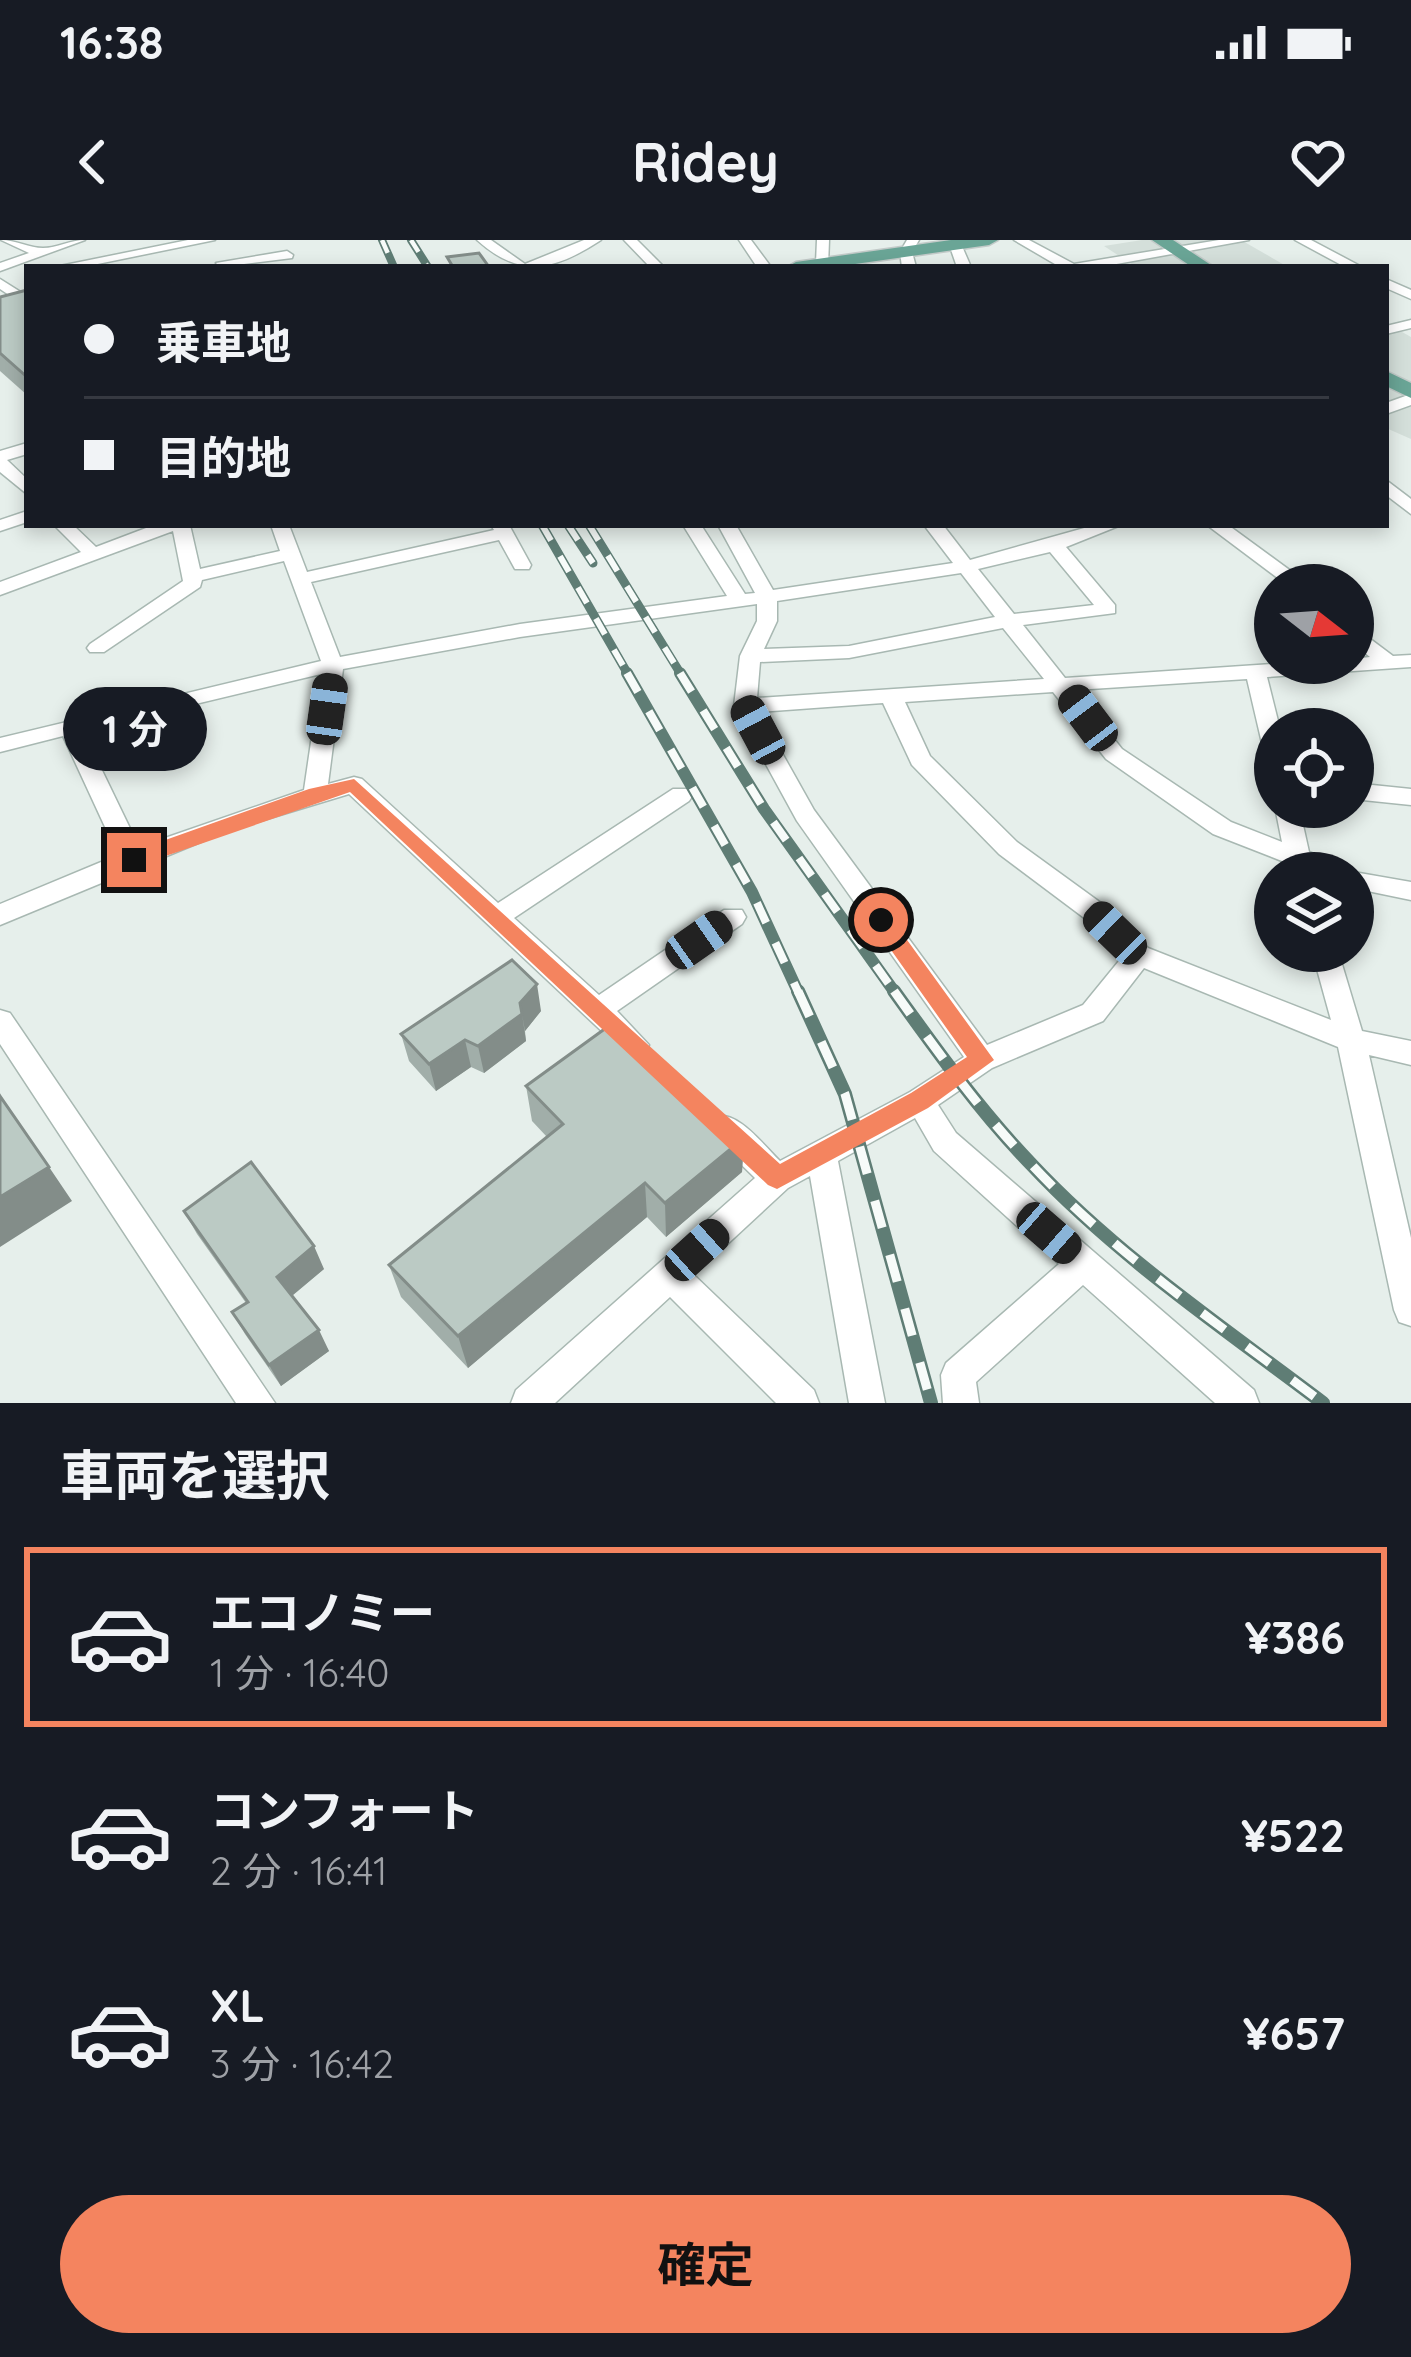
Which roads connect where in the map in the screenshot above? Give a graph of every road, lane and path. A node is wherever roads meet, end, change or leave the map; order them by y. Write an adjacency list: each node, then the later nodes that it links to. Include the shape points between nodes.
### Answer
1 (7, 240): 17 (street)
2 (79, 240): 17 (street)
3 (209, 240): 14 (street)
4 (280, 240): 19 (street)
5 (484, 240): 23 (street)
6 (595, 240): 24 (street)
7 (630, 240): 25 (street)
8 (823, 240): 20 (street)
9 (988, 240): 15 (main road)
10 (1020, 240): 28 (street)
11 (1161, 240): 16 (main road)
12 (1244, 240): 16 (street)
13 (1301, 240): 31 (street)
14 (171, 243): 21 (street)
15 (955, 244): 18 (main road); 27 (street)
16 (1179, 250): 29 (street); 30 (main road)
17 (42, 253): 32 (street)
18 (909, 253): 20 (main road)
19 (290, 261): 22 (street)
20 (823, 263): 26 (main road)
21 (76, 264)
22 (224, 264)
23 (520, 264)
24 (533, 264)
25 (654, 264)
26 (816, 264)
27 (963, 264)
28 (1067, 264)
29 (1092, 264)
30 (1200, 264)
31 (1348, 264)
32 (0, 268)
33 (0, 460): 34 (street)
34 (24, 486)
35 (1389, 488): 36 (street)
36 (1411, 509)
37 (66, 528): 49 (street)
38 (163, 528): 49 (street)
39 (182, 528): 53 (street)
40 (281, 528): 48 (street)
41 (694, 528): 57 (street)
42 (729, 528): 56 (street)
43 (936, 528): 52 (street)
44 (1105, 528): 47 (street)
45 (1220, 528): 50 (street)
46 (502, 529): 51 (street); 54 (street)
47 (1057, 548): 52 (street); 58 (street, via 1108,609)
48 (291, 554): 53 (street); 54 (street)
49 (94, 555): 55 (street)
50 (1271, 564)
51 (522, 565)
52 (970, 567): 56 (street); 58 (street)
53 (192, 577): 59 (street)
54 (301, 579): 65 (street)
55 (0, 589)
56 (767, 597): 57 (street); 61 (street, via 767,621)
57 (740, 600): 65 (street)
58 (1011, 620): 61 (street, via 849,652); 67 (street)
59 (98, 647)
60 (1374, 651): 63 (street)
61 (751, 656): 69 (street)
62 (1411, 661): 63 (street)
63 (1387, 662): 64 (street)
64 (1374, 663)
65 (333, 666): 70 (street); 73 (street)
66 (1254, 674): 67 (street)
67 (1061, 683): 68 (street); 76 (street, via 1114,754)
68 (891, 696): 69 (street); 83 (street, via 920,760 1008,848)
69 (746, 706): 89 (street, via 805,815)
70 (70, 727): 71 (street); 77 (street)
71 (0, 745)
72 (1374, 793): 75 (street)
73 (315, 794): 77 (street); 81 (street, via 354,785)
74 (681, 795): 81 (street)
75 (1411, 797)
76 (1271, 852)
77 (134, 860): 80 (street)
78 (1374, 883): 79 (street)
79 (1411, 891)
80 (0, 915)
81 (496, 916): 85 (street)
82 (733, 917): 85 (street)
83 (1139, 956): 87 (street); 89 (street, via 1094,1013)
84 (1331, 972): 87 (street)
85 (598, 1010): 90 (street)
86 (0, 1021): 99 (street)
87 (1351, 1040): 88 (street); 97 (street)
88 (1411, 1053)
89 (982, 1060): 91 (street)
90 (663, 1071)
91 (920, 1101): 93 (street); 95 (street, via 945,1142)
92 (696, 1102): 94 (street)
93 (821, 1154): 94 (street); 102 (street)
94 (777, 1178): 96 (street)
95 (1084, 1263): 98 (street); 103 (street, via 958,1376)
96 (670, 1275): 100 (street); 101 (street)
97 (1411, 1310)
98 (1205, 1388): 104 (street)
99 (257, 1403)
100 (530, 1403)
101 (801, 1403)
102 (867, 1403)
103 (961, 1403)
104 (1241, 1403)

